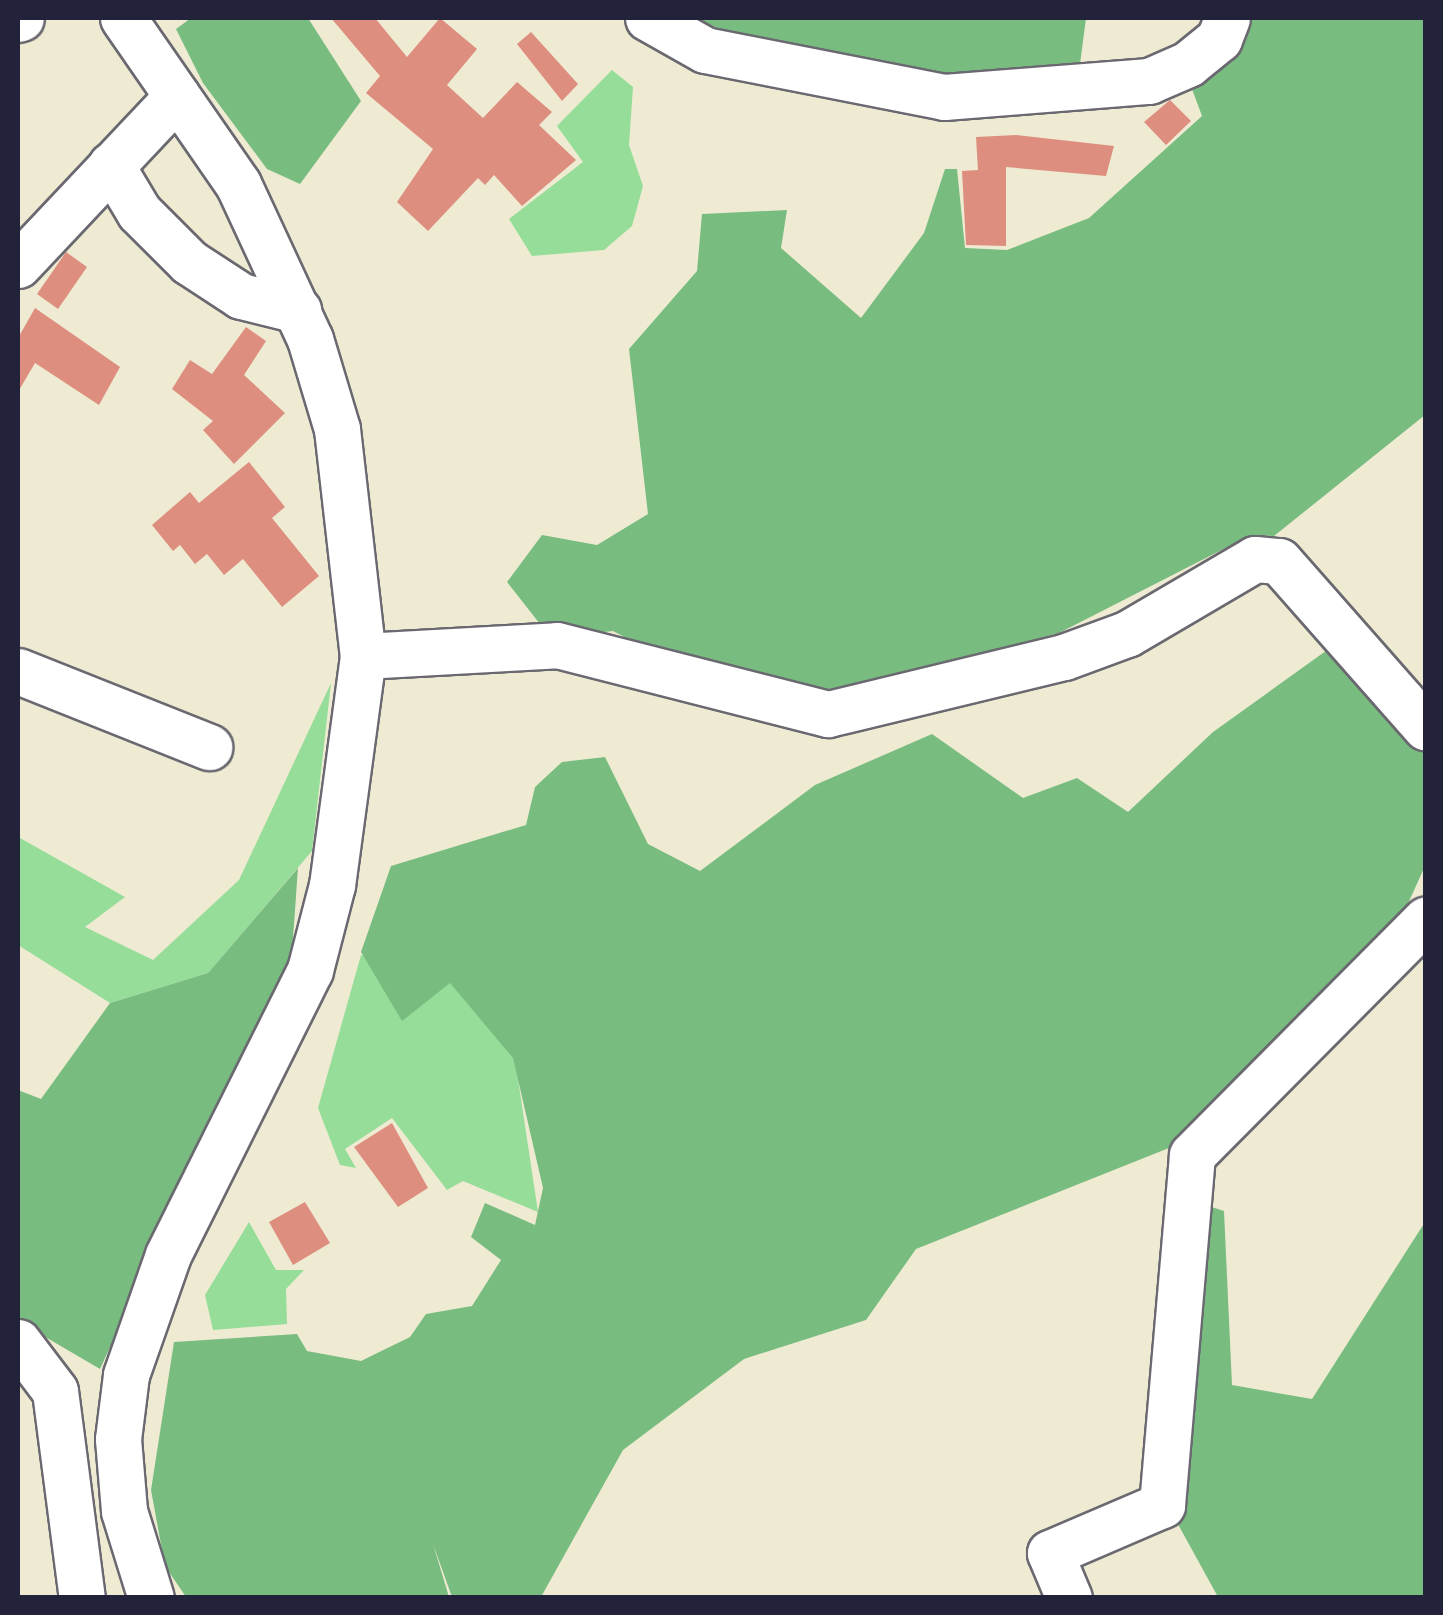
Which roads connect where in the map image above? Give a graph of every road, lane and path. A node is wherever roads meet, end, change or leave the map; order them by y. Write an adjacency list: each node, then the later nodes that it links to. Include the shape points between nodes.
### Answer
1 (123, 18): 4 (street)
2 (648, 18): 3 (street, via 705,50 944,97 1149,81 1188,64 1219,39)
3 (1227, 18)
4 (177, 96): 5 (street); 7 (street, via 238,184)
5 (111, 165): 6 (street); 7 (street, via 139,212 189,262 241,296)
6 (18, 265)
7 (298, 310): 8 (street, via 338,430)
8 (363, 656): 10 (street, via 557,645 828,714 1064,657 1127,634 1255,558 1279,562); 15 (street, via 339,848 310,970 168,1256 126,1375 118,1440 124,1511)
9 (18, 671): 11 (street)
10 (1426, 728)
11 (209, 747)
12 (1426, 919): 16 (street, via 1192,1155 1162,1505 1050,1553)
13 (18, 1342): 14 (street, via 55,1391)
14 (82, 1598)
15 (151, 1598)
16 (1069, 1598)

